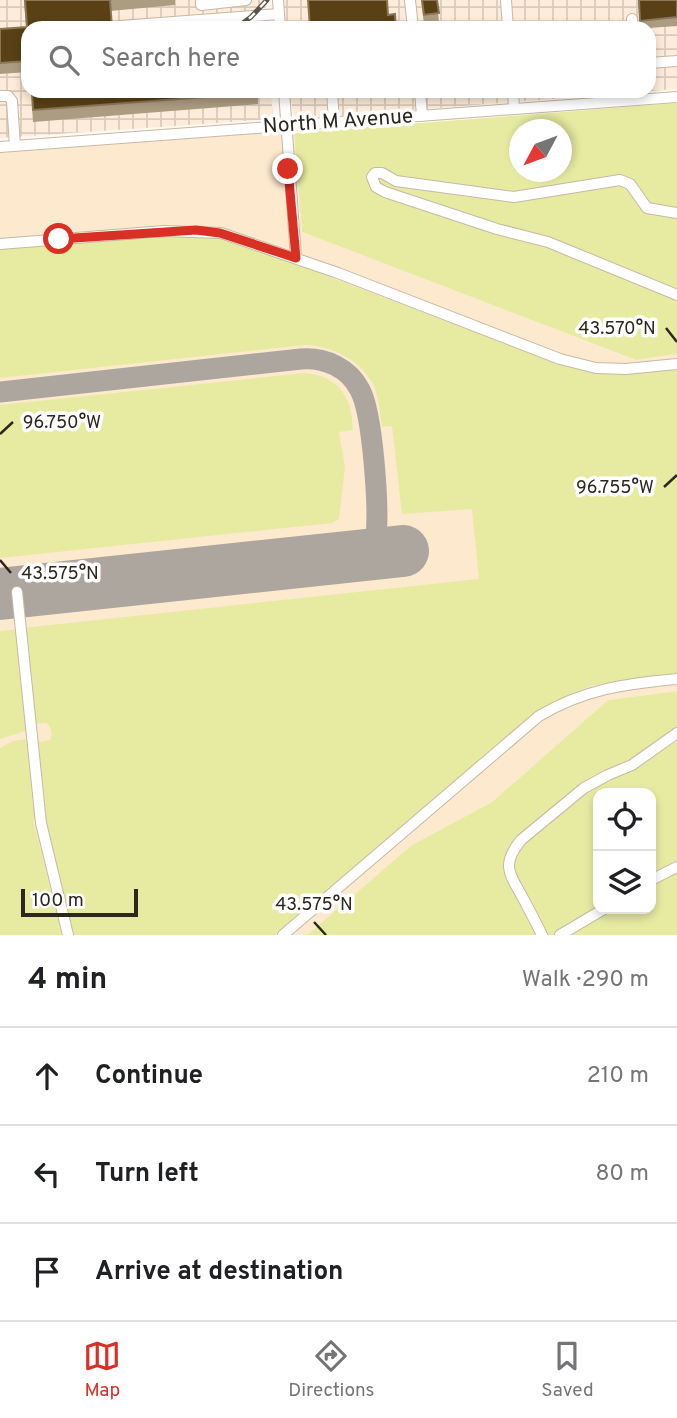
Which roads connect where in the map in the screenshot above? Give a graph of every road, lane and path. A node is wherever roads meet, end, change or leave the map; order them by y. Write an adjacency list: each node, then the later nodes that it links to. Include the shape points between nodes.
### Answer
1 (201, 0): 2 (street, via 201,5)
2 (246, 0)
3 (278, 0): 6 (street)
4 (410, 0): 9 (street)
5 (506, 0): 10 (street)
6 (279, 13): 7 (street); 8 (street)
7 (181, 21)
8 (280, 21)
9 (412, 21)
10 (508, 21)
11 (677, 61): 12 (street)
12 (656, 62)
13 (0, 96): 23 (street, via 12,101)
14 (677, 97): 19 (street, North M Avenue)
15 (285, 98): 22 (street)
16 (332, 98): 21 (street)
17 (421, 98): 20 (street)
18 (513, 98): 19 (street)
19 (514, 109): 20 (street, North M Avenue)
20 (422, 116): 21 (street, North M Avenue)
21 (334, 122): 22 (street, North M Avenue)
22 (287, 125): 23 (street, North M Avenue); 27 (street)
23 (15, 146): 24 (street, North M Avenue)
24 (0, 147)
25 (677, 213): 28 (street, via 647,208 630,184 620,180 514,197 396,181 382,173 372,177 385,192 548,242)
26 (0, 244): 27 (street, via 196,230 220,233)
27 (296, 258): 29 (street, via 560,359 596,368)
28 (677, 295)
29 (677, 364)
30 (16, 592): 36 (street, via 41,824)
31 (677, 679): 37 (street, via 601,688 539,716)
32 (677, 733): 38 (street, via 632,765 584,788 514,847 509,873)
33 (677, 867): 34 (street)
34 (656, 878)
35 (596, 914): 39 (street)
36 (68, 935)
37 (283, 935)
38 (542, 935)
39 (560, 935)

